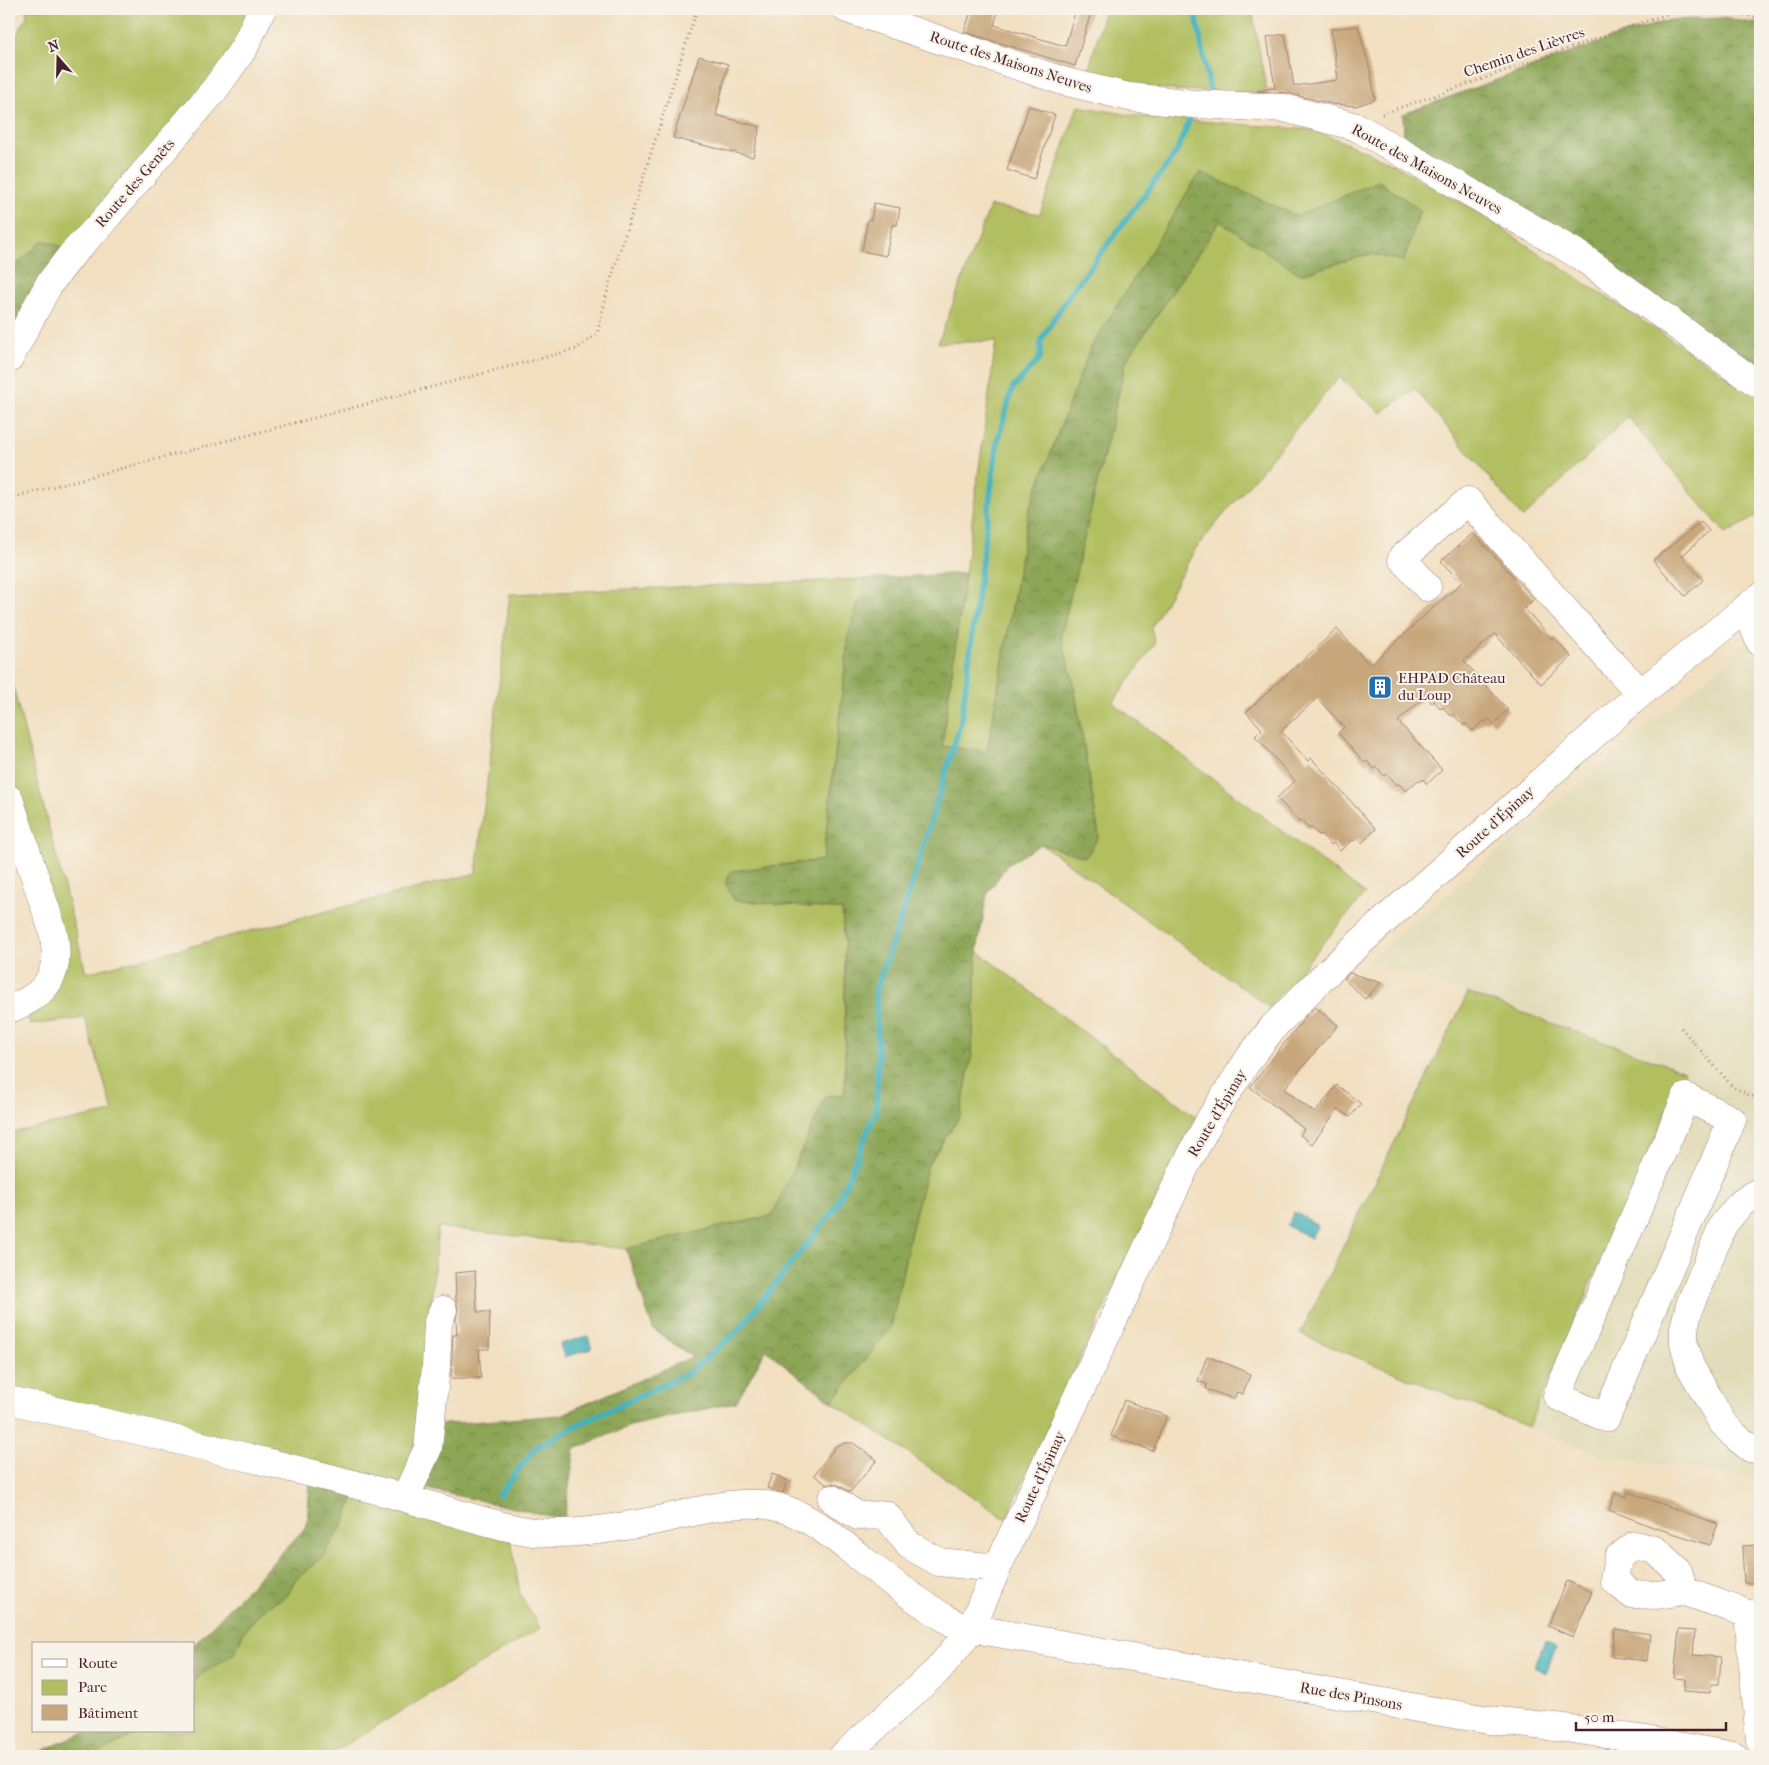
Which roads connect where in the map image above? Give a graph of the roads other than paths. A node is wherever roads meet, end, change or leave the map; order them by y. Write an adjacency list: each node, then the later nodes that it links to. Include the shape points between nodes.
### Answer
1 (262, 9): 3 (street, Route des Genêts, via 244,48 215,89 49,284)
2 (847, 9): 4 (street, Route des Maisons Neuves, via 1063,81 1129,97 1284,108 1357,127 1579,255)
3 (9, 359)
4 (1760, 384)
5 (1427, 587): 8 (street, via 1402,558 1468,501)
6 (1753, 602): 7 (street); 8 (street, Route d'Épinay)
7 (1760, 642)
8 (1641, 693): 19 (street, Route d'Épinay, via 1324,976 1274,1026 1256,1049 1212,1116 1185,1167)
9 (9, 799): 10 (street, via 56,945 54,970 45,988)
10 (9, 1008)
11 (1760, 1191): 13 (street, via 1740,1204 1723,1225)
12 (1670, 1268): 12 (street, via 1732,1120 1686,1097 1557,1396 1606,1418); 13 (street)
13 (1700, 1280): 16 (street, via 1684,1328 1690,1366 1722,1422 1750,1448)
14 (444, 1310): 17 (street, via 438,1322 428,1448)
15 (9, 1400): 17 (street, Rue des Pinsons, via 118,1424)
16 (1760, 1450)
17 (405, 1498): 22 (street, Rue des Pinsons, via 533,1532 577,1532 650,1522 725,1506 771,1506 788,1510 817,1525 929,1609 958,1626)
18 (832, 1499): 19 (street, via 858,1516 886,1515 909,1545 939,1562)
19 (997, 1568): 22 (street, Route d'Épinay)
20 (1684, 1591): 21 (street)
21 (1754, 1613): 23 (street)
22 (971, 1629): 24 (street, Route d'Épinay, via 937,1671); 25 (street, Rue des Pinsons, via 1417,1708 1637,1738)
23 (1760, 1740)
24 (843, 1756)
25 (1732, 1756)

